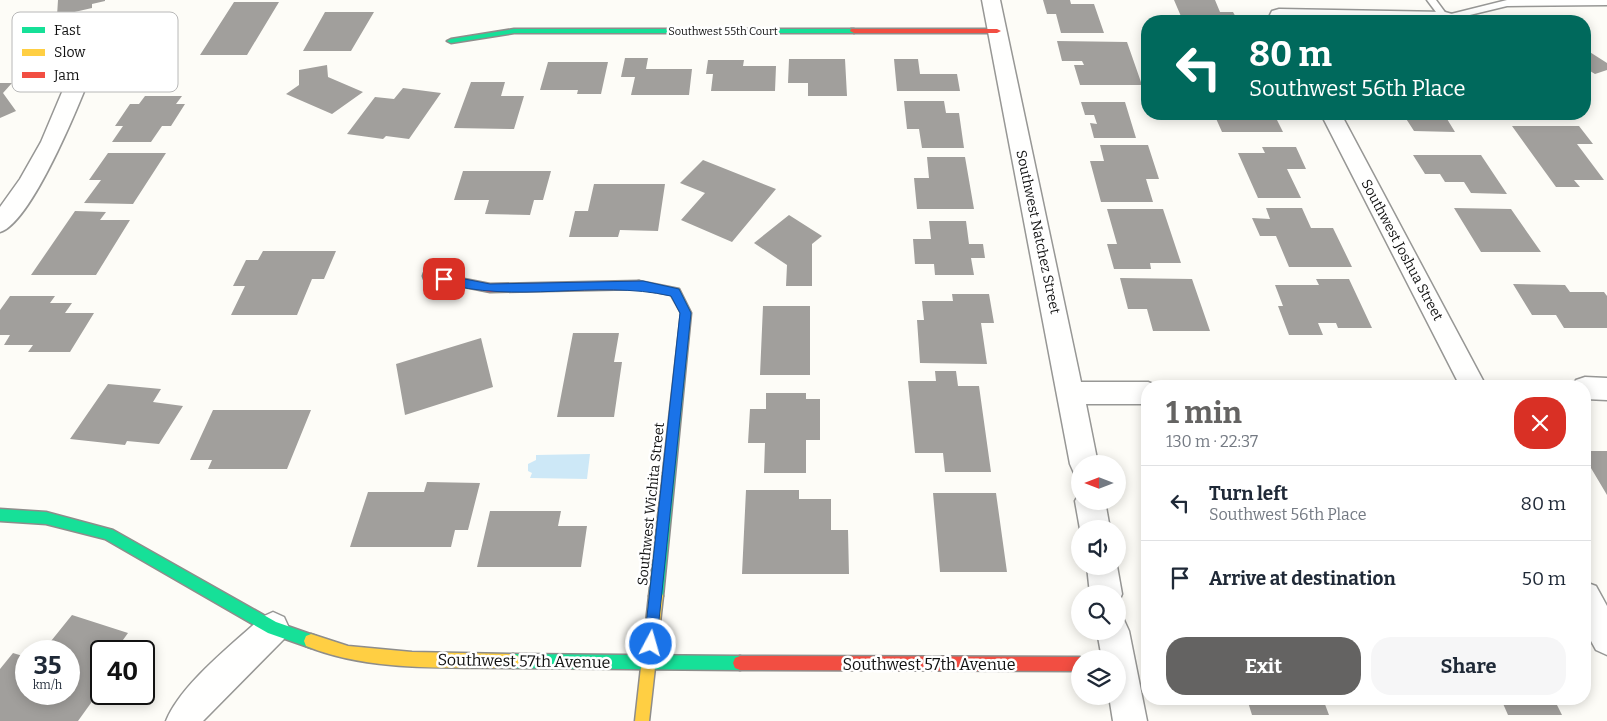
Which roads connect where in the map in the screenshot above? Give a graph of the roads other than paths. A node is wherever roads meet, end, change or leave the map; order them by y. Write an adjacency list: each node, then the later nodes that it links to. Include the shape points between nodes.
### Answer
1 (991, 0): 8 (street, Southwest Natchez Street)
2 (1431, 0): 6 (lane)
3 (1607, 2): 7 (lane, via 1507,3)
4 (1277, 12): 5 (street)
5 (1361, 15)
6 (1443, 15)
7 (1457, 15)
8 (997, 31): 9 (street, Southwest 55th Court, via 514,31); 17 (street, Southwest Natchez Street)
9 (451, 41)
10 (74, 92): 12 (street, via 47,150)
11 (1334, 120): 14 (street, Southwest Joshua Street)
12 (0, 224)
13 (428, 276): 24 (street, Southwest Wichita Street, via 490,288 643,285 675,292 686,313)
14 (1470, 380)
15 (1591, 388): 16 (street)
16 (1607, 388)
17 (1071, 393): 18 (street); 19 (street, Southwest Natchez Street)
18 (1141, 393)
19 (1082, 455)
20 (0, 515): 22 (street, Southwest 57th Avenue, via 46,518 108,534)
21 (1591, 608): 23 (street)
22 (273, 628): 24 (street, Southwest 57th Avenue, via 348,653 412,659); 27 (street, via 194,704)
23 (1607, 639)
24 (649, 663): 25 (street, Southwest 57th Avenue); 28 (street, Southwest Wichita Street)
25 (1071, 664)
26 (1126, 702): 29 (street)
27 (183, 721)
28 (642, 721)
29 (1130, 721)

